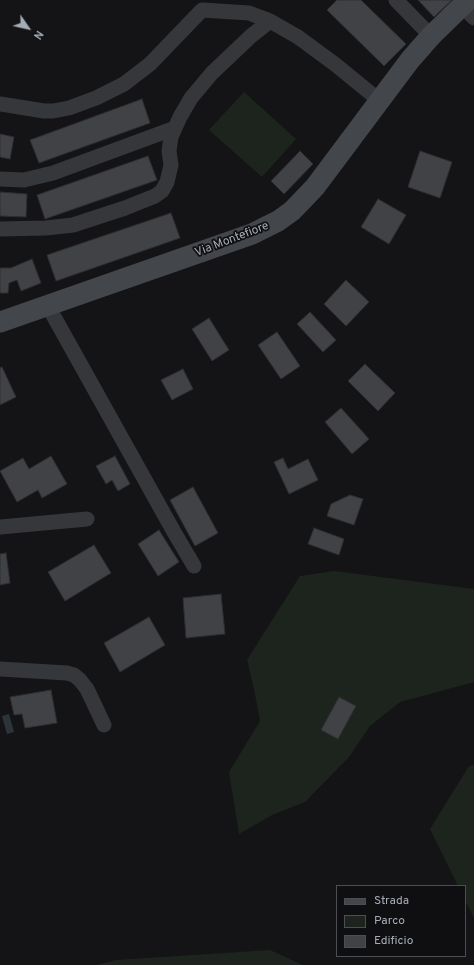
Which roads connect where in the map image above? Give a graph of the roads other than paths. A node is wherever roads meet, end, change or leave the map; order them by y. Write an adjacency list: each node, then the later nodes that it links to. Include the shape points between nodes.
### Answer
1 (396, 0): 5 (street)
2 (201, 5): 4 (street, via 249,13); 7 (street, via 162,52 146,67 124,84 96,98 53,111)
3 (468, 8): 5 (main road, Via Montefiore)
4 (270, 21): 6 (street, via 298,37); 8 (street, via 206,80 191,98)
5 (431, 36): 6 (main road, Via Montefiore)
6 (380, 101): 11 (main road, Via Montefiore, via 315,187 292,211 278,221 252,234)
7 (0, 104)
8 (175, 128): 9 (street, via 53,173 24,180); 10 (street, via 170,144 171,165 168,179 164,188 155,196 73,225)
9 (0, 179)
10 (0, 229)
11 (48, 306): 12 (main road, Via Montefiore); 15 (street)
12 (0, 322)
13 (87, 519): 14 (street)
14 (0, 527)
15 (194, 566)
16 (0, 669): 17 (street, via 74,675 87,689)
17 (104, 725)

